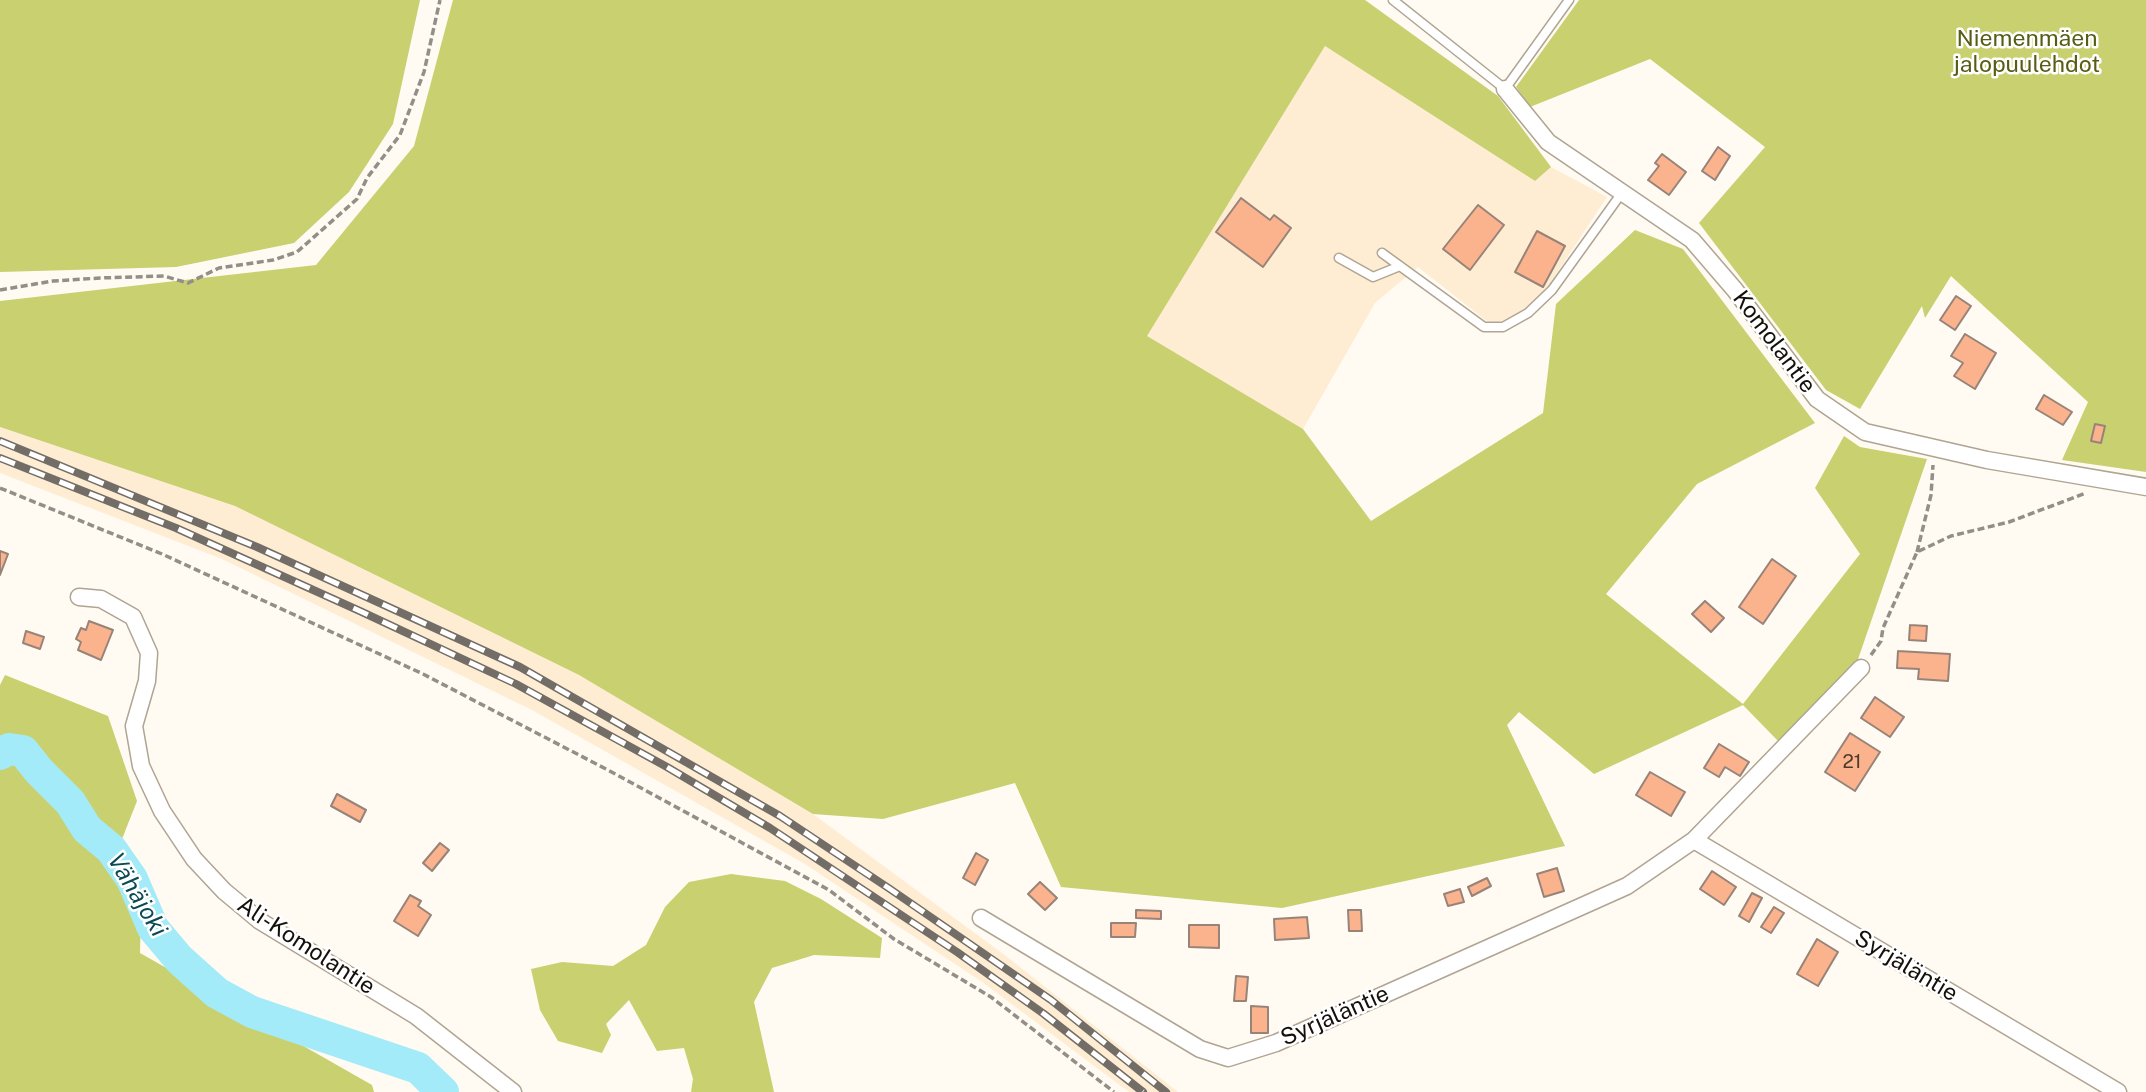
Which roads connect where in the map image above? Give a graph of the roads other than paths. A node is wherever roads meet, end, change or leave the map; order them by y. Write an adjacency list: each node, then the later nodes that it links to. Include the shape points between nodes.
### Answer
1 (1393, 0): 3 (lane)
2 (1569, 0): 3 (lane)
3 (1505, 89): 4 (street, Komolantie, via 1548,142)
4 (1621, 194): 7 (lane, via 1552,290 1528,313 1503,327 1485,327); 8 (street, Komolantie, via 1692,240 1817,399 1865,432)
5 (1382, 253): 7 (lane)
6 (1339, 258): 7 (lane, via 1373,277)
7 (1400, 266)
8 (2146, 487)
9 (79, 597): 13 (street, Ali-Komolantie, via 101,599 133,617 149,653 147,681 134,726 141,766 162,811 194,859 260,921 416,1016)
10 (1861, 668): 11 (street, Syrjäläntie)
11 (1694, 840): 12 (street, Syrjäläntie, via 1627,886 1276,1043 1228,1058 1200,1049); 14 (street, Syrjäläntie)
12 (981, 918)
13 (513, 1092)
14 (2118, 1092)

